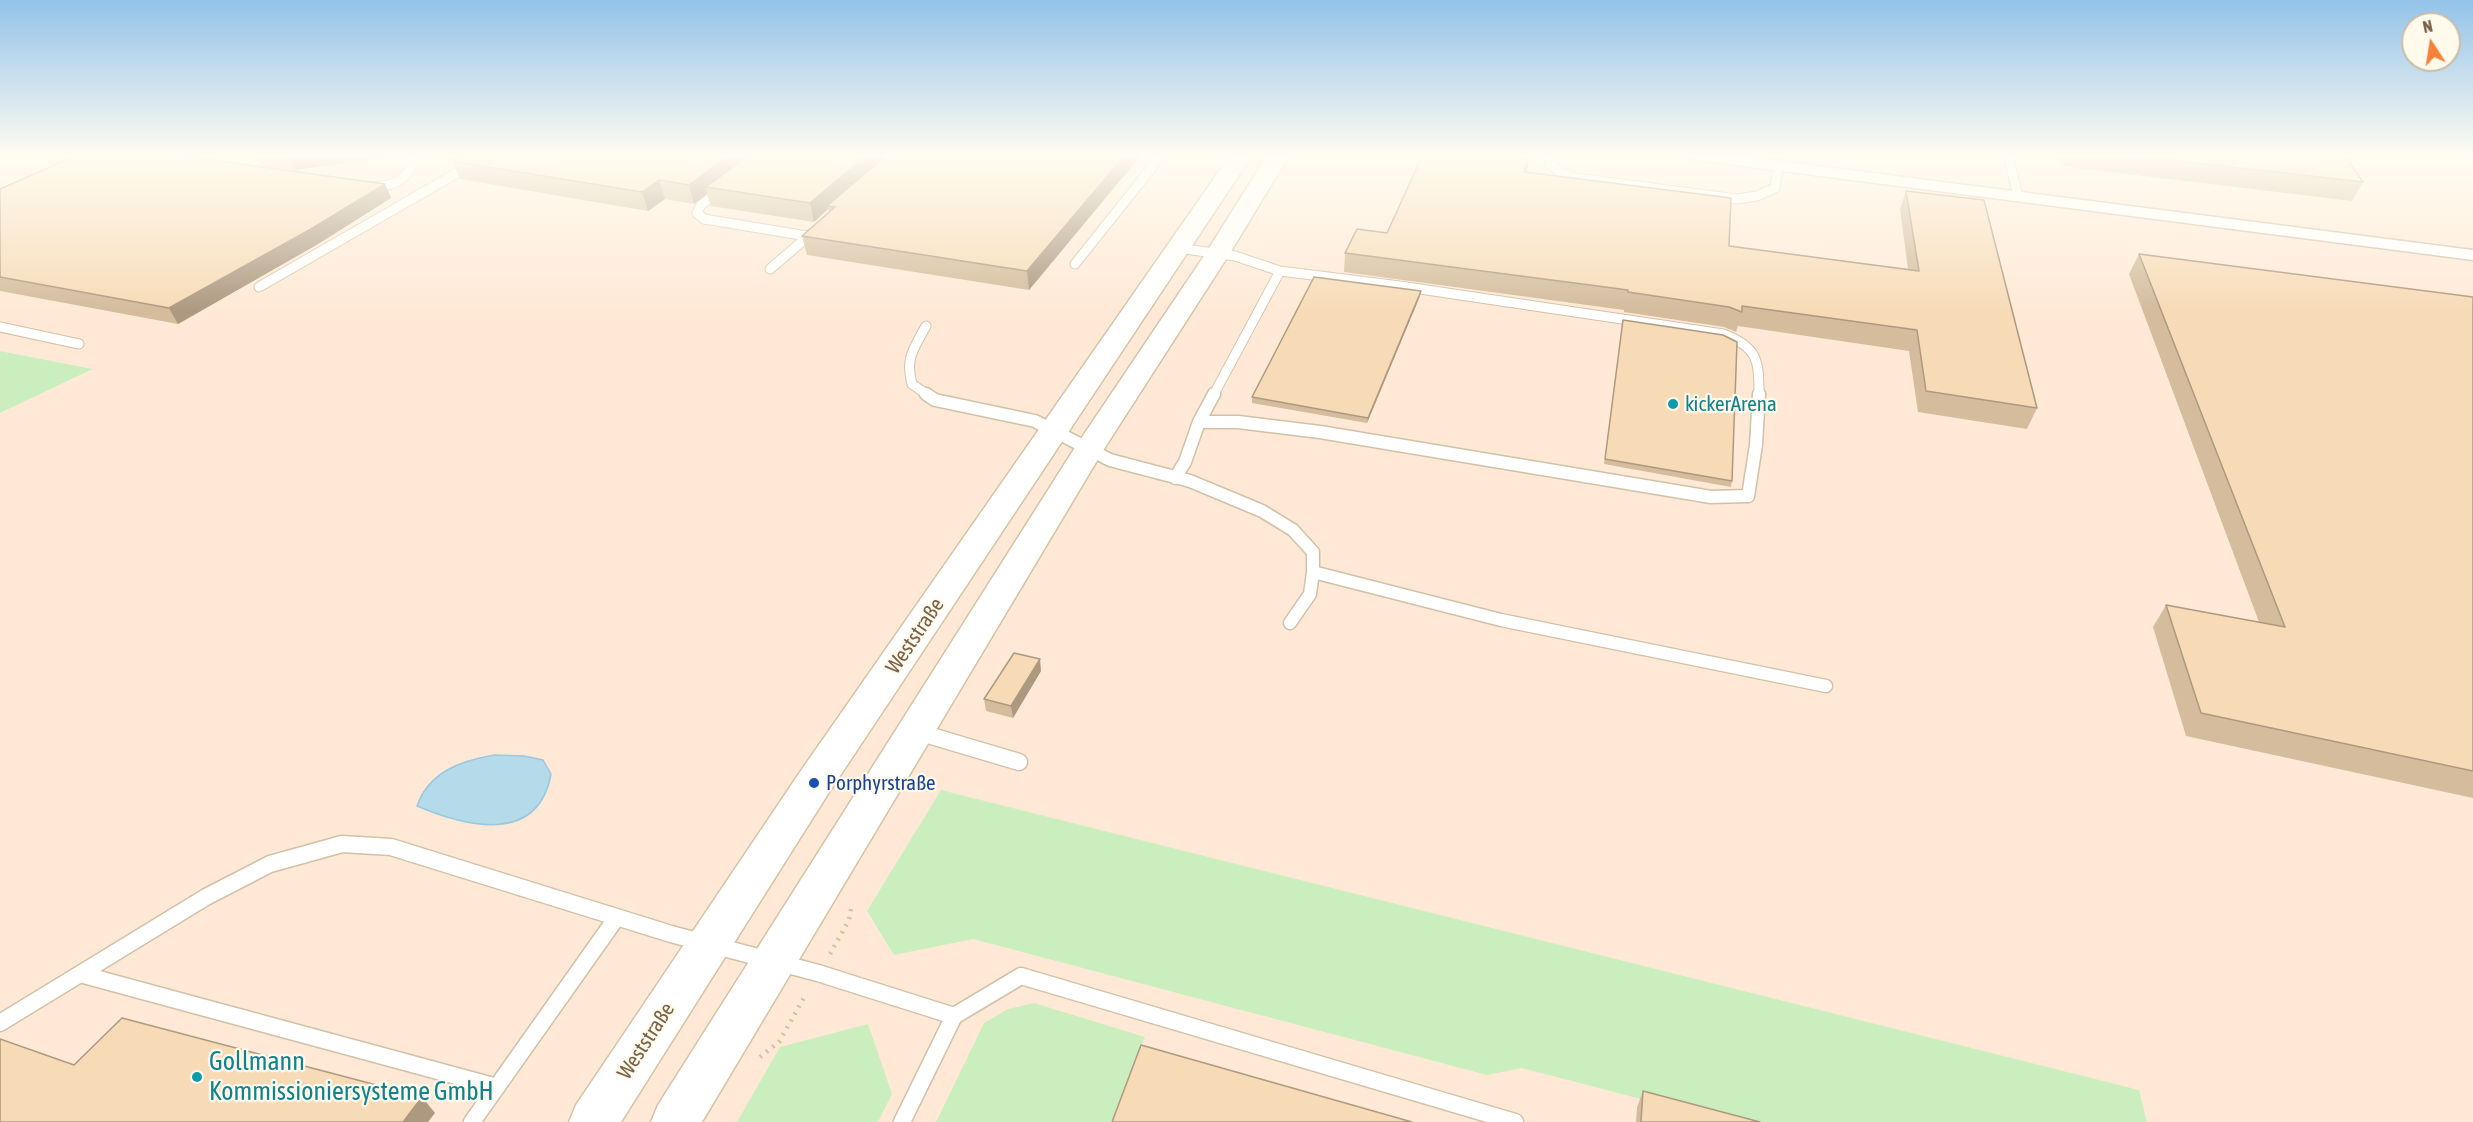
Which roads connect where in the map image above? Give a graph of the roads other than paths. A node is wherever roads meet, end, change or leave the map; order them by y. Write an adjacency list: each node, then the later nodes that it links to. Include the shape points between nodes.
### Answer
1 (399, 206): 15 (lane)
2 (700, 206): 8 (lane, via 697,213 704,219)
3 (1121, 206): 12 (lane)
4 (1206, 206): 9 (main road, Weststraße)
5 (1247, 206): 10 (main road)
6 (2099, 206): 11 (street)
7 (816, 229): 8 (lane)
8 (807, 236): 13 (lane)
9 (1178, 248): 10 (lane); 20 (main road, Weststraße)
10 (1218, 253): 14 (lane); 21 (main road)
11 (2473, 255)
12 (1075, 264)
13 (770, 270)
14 (1280, 271): 19 (lane); 19 (lane, via 1679,327 1738,339 1754,352 1760,377 1748,496 1711,497 1320,432 1238,422)
15 (259, 287)
16 (926, 326): 20 (lane, via 909,357 912,384 935,400 1035,422)
17 (0, 327): 18 (lane)
18 (79, 344)
19 (1199, 422): 22 (lane)
20 (1054, 431): 21 (lane); 29 (main road, Weststraße, via 814,783)
21 (1089, 449): 22 (lane, via 1110,460); 26 (main road)
22 (1175, 478): 23 (lane, via 1262,511 1293,530 1313,552)
23 (1313, 572): 24 (lane, via 1310,594); 25 (lane, via 1387,595 1496,620)
24 (1290, 623)
25 (1826, 686)
26 (917, 732): 27 (lane); 30 (main road)
27 (1019, 762)
28 (617, 917): 29 (lane); 31 (lane, via 391,847 342,844 270,864 206,897); 34 (lane)
29 (690, 940): 30 (lane); 36 (main road, Weststraße)
30 (774, 963): 32 (lane); 37 (main road)
31 (80, 974): 33 (lane); 34 (lane)
32 (954, 1016): 38 (lane); 39 (lane, via 1021,976)
33 (0, 1023)
34 (497, 1086): 35 (lane)
35 (472, 1122)
36 (593, 1122)
37 (675, 1122)
38 (902, 1122)
39 (1515, 1122)

